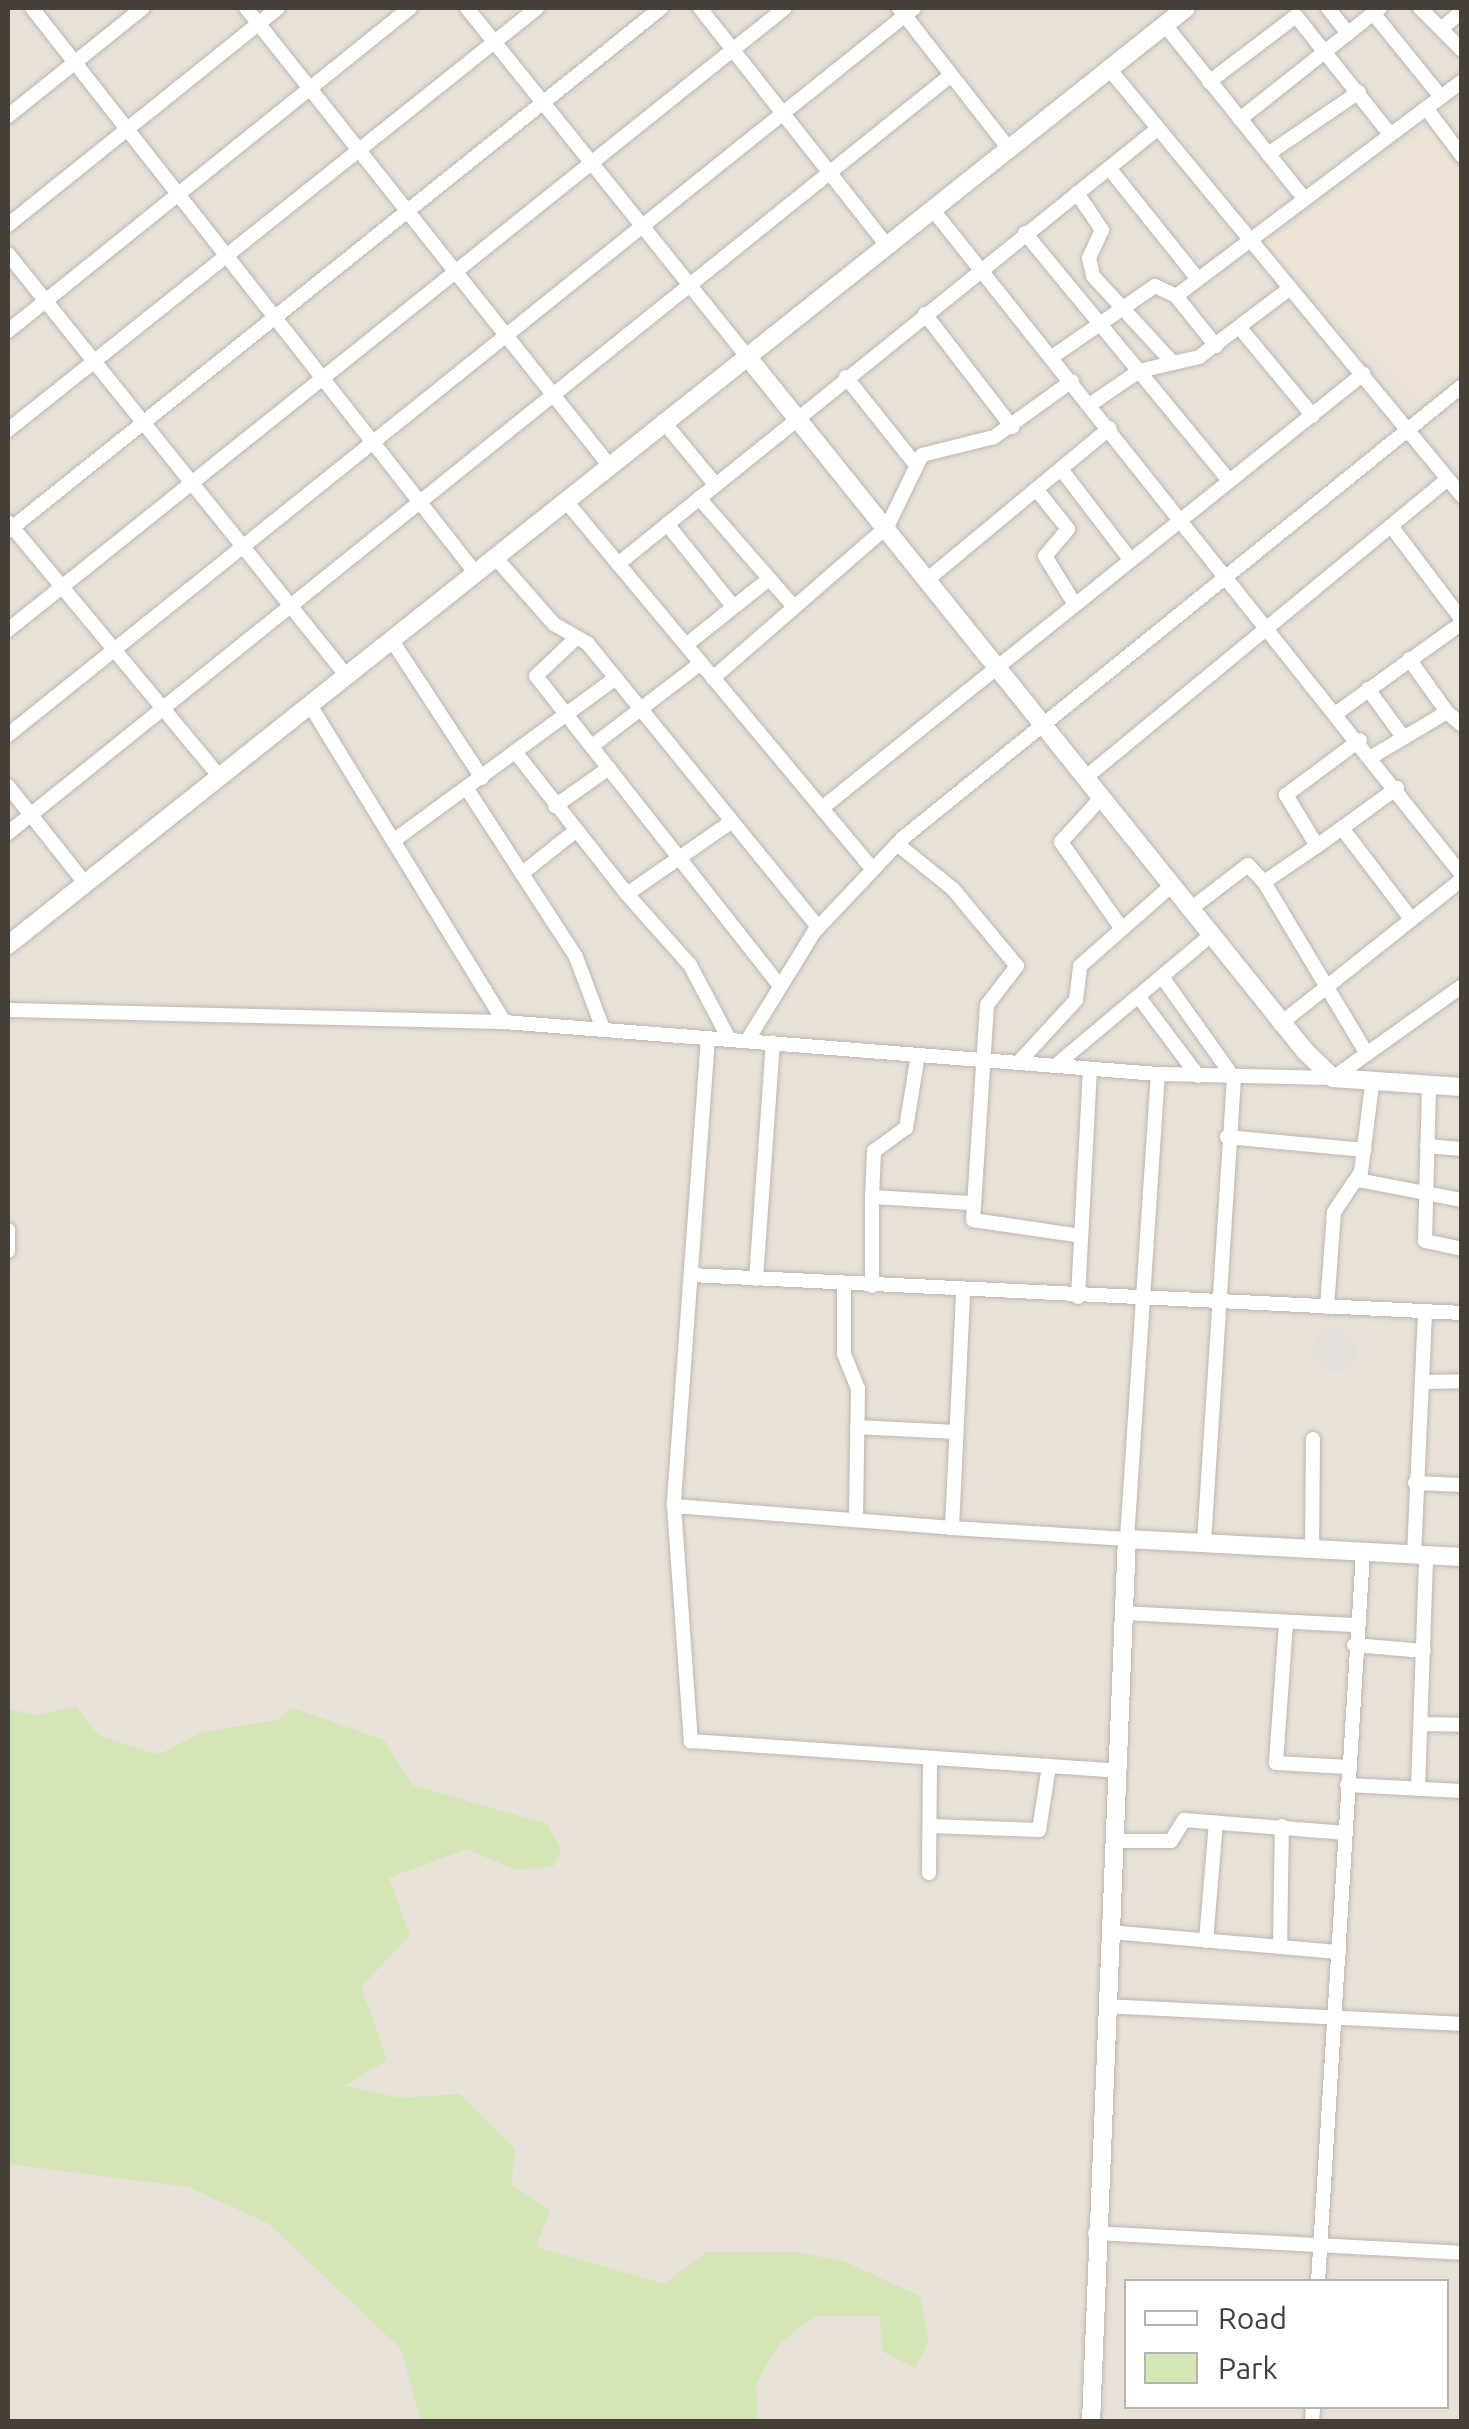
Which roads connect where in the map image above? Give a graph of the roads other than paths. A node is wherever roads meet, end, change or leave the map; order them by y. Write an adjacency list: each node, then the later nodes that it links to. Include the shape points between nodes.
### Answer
1 (32, 8): 25 (street)
2 (144, 8): 25 (street)
3 (246, 8): 17 (street)
4 (278, 8): 17 (street)
5 (410, 8): 30 (street)
6 (467, 8): 21 (street)
7 (538, 8): 21 (street)
8 (661, 8): 33 (street)
9 (700, 8): 22 (street)
10 (785, 8): 22 (street)
11 (1186, 8): 18 (street)
12 (1328, 8): 20 (street)
13 (1420, 8): 19 (street)
14 (906, 10): 27 (street); 35 (street)
15 (1376, 10): 20 (street); 32 (street)
16 (1462, 11): 19 (street)
17 (259, 23): 30 (street); 38 (street)
18 (1165, 25): 26 (street); 29 (street)
19 (1442, 28): 23 (street)
20 (1347, 32): 24 (street)
21 (494, 42): 33 (street); 41 (street)
22 (733, 50): 35 (street); 45 (street)
23 (1462, 50)
24 (1328, 55): 29 (street, via 1296,16); 31 (street); 37 (street)
25 (75, 63): 36 (street); 38 (street)
26 (1110, 70): 39 (street); 42 (street)
27 (950, 76): 42 (street); 47 (street)
28 (1462, 81): 32 (street)
29 (1209, 82): 37 (street)
30 (310, 91): 41 (street); 49 (street)
31 (1358, 92): 40 (street); 43 (street)
32 (1441, 98): 34 (street)
33 (541, 102): 45 (street); 51 (street)
34 (1426, 108): 40 (street); 44 (street)
35 (785, 113): 47 (street); 54 (street)
36 (8, 116)
37 (1240, 118): 43 (street)
38 (128, 129): 49 (street); 53 (street)
39 (1156, 130): 46 (street); 56 (street)
40 (1390, 134): 50 (street)
41 (357, 149): 51 (street); 59 (street)
42 (1009, 149): 52 (street)
43 (1268, 154): 50 (street)
44 (1462, 156)
45 (591, 166): 54 (street); 61 (street)
46 (1110, 168): 48 (street); 62 (street)
47 (829, 173): 57 (street); 63 (street)
48 (1077, 193): 55 (street); 67 (street, via 1102,230 1088,264)
49 (179, 194): 59 (street); 66 (street)
50 (1303, 198): 56 (street)
51 (406, 210): 61 (street); 69 (street)
52 (933, 210): 57 (street); 60 (street)
53 (8, 225)
54 (641, 228): 63 (street); 73 (street)
55 (1025, 233): 60 (street); 70 (street)
56 (1247, 239): 62 (street); 64 (street)
57 (887, 246): 75 (street)
58 (8, 254): 66 (street)
59 (226, 254): 69 (street); 77 (street)
60 (980, 268): 68 (street); 76 (street)
61 (453, 271): 73 (street); 82 (street)
62 (1198, 279): 65 (street)
63 (688, 286): 75 (street); 85 (street)
64 (1290, 288): 71 (street); 80 (street)
65 (1176, 296): 67 (street, via 1155,286); 74 (street)
66 (46, 300): 72 (street); 77 (street)
67 (1119, 304): 70 (street); 78 (street)
68 (924, 314): 81 (street); 91 (street)
69 (275, 316): 82 (street); 90 (street)
70 (1098, 319): 76 (street); 79 (street)
71 (1240, 328): 74 (street); 88 (street)
72 (8, 331)
73 (506, 336): 85 (street); 95 (street)
74 (1216, 346): 78 (street)
75 (746, 356): 87 (street); 89 (street)
76 (1052, 357): 83 (street)
77 (93, 360): 90 (street); 94 (street)
78 (1172, 364): 79 (street)
79 (1139, 371): 86 (street); 100 (street)
80 (1363, 374): 88 (street); 92 (street)
81 (846, 377): 87 (street); 97 (street)
82 (323, 378): 95 (street); 101 (street)
83 (1072, 380): 86 (street); 91 (street)
84 (1460, 389): 92 (street)
85 (553, 396): 96 (street); 107 (street)
86 (1091, 404): 93 (street)
87 (800, 415): 102 (street); 112 (street)
88 (1312, 416): 100 (street)
89 (664, 421): 96 (street); 102 (street)
90 (143, 422): 101 (street); 110 (street)
91 (1012, 426): 97 (street, via 932,450)
92 (1409, 427): 99 (street); 118 (street)
93 (1110, 428): 98 (street); 108 (street)
94 (8, 430)
95 (375, 441): 107 (street); 113 (street)
96 (609, 465): 106 (street)
97 (916, 465): 112 (street)
98 (1060, 469): 103 (street); 115 (street)
99 (1448, 479): 104 (street); 111 (street)
100 (1228, 480): 108 (street)
101 (192, 482): 113 (street); 121 (street)
102 (716, 484): 105 (street)
103 (1036, 489): 120 (street); 122 (street, via 1068,530 1045,556)
104 (1462, 496)
105 (699, 498): 109 (street); 119 (street)
106 (565, 500): 114 (street); 116 (street)
107 (422, 502): 117 (street); 125 (street)
108 (1182, 515): 115 (street); 118 (street)
109 (666, 524): 116 (street); 123 (street)
110 (9, 526): 121 (street)
111 (1392, 526): 126 (street); 127 (street)
112 (888, 527): 120 (street); 124 (street)
113 (243, 546): 125 (street); 132 (street)
114 (494, 556): 117 (street); 130 (street)
115 (1129, 558): 122 (street)
116 (618, 564): 131 (street)
117 (474, 572): 129 (street)
118 (1228, 572): 127 (street); 146 (street)
119 (769, 579): 123 (street); 124 (street)
120 (928, 579): 135 (street)
121 (62, 587): 128 (street); 132 (street)
122 (1074, 603): 135 (street)
123 (733, 606): 131 (street)
124 (794, 607): 138 (street)
125 (293, 608): 136 (street); 142 (street)
126 (1462, 621): 133 (street)
127 (1270, 624): 143 (street); 157 (street)
128 (8, 630)
129 (390, 639): 136 (street); 156 (street)
130 (574, 640): 137 (street); 145 (street, via 536,676)
131 (686, 645): 134 (street)
132 (114, 650): 142 (street); 148 (street)
133 (1409, 659): 139 (street); 144 (street)
134 (700, 663): 138 (street); 141 (street)
135 (997, 664): 146 (street); 163 (street)
136 (346, 675): 140 (street)
137 (616, 678): 141 (street); 145 (street)
138 (713, 678): 163 (street)
139 (1368, 688): 143 (street); 149 (street)
140 (310, 704): 155 (street); 169 (street)
141 (641, 709): 151 (street); 165 (street)
142 (163, 710): 155 (street); 164 (street)
143 (1338, 712): 150 (street)
144 (1447, 712): 147 (street); 149 (street)
145 (567, 715): 151 (street); 152 (street)
146 (1042, 720): 157 (street); 170 (street)
147 (1462, 726)
148 (8, 734)
149 (1403, 737): 153 (street)
150 (1360, 740): 153 (street); 171 (street, via 1286,796)
151 (592, 746): 154 (street)
152 (516, 753): 156 (street); 162 (street)
153 (1373, 756): 160 (street)
154 (609, 768): 162 (street); 172 (street)
155 (220, 776): 177 (street)
156 (482, 778): 159 (street)
157 (1084, 778): 161 (street)
158 (8, 786): 164 (street)
159 (467, 788): 169 (street); 174 (street)
160 (1397, 788): 166 (street); 175 (street)
161 (1101, 798): 178 (street); 183 (street, via 1061,842)
162 (555, 806): 167 (street)
163 (822, 808): 173 (street)
164 (31, 815): 168 (street); 177 (street)
165 (732, 822): 172 (street); 182 (street)
166 (1342, 828): 171 (street); 181 (street)
167 (574, 832): 174 (street); 179 (street)
168 (8, 833)
169 (394, 841): 192 (street)
170 (897, 844): 173 (street); 201 (street, via 953,889 1016,962 987,1005)
171 (1318, 846): 176 (street)
172 (681, 858): 179 (street); 187 (street)
173 (872, 868): 182 (street)
174 (524, 871): 194 (street, via 576,957)
175 (1462, 877): 181 (street)
176 (1264, 882): 180 (street, via 1248,865); 188 (street)
177 (84, 883): 185 (street)
178 (1170, 887): 180 (street); 183 (street)
179 (627, 894): 196 (street, via 690,964)
180 (1189, 910): 184 (street)
181 (1411, 919): 188 (street)
182 (818, 927): 187 (street)
183 (1122, 930): 202 (street, via 1080,966 1076,1000)
184 (1210, 936): 186 (street); 193 (street)
185 (8, 944)
186 (1165, 981): 190 (street); 207 (street)
187 (778, 983): 197 (street)
188 (1326, 986): 193 (street); 200 (street)
189 (1462, 986): 200 (street)
190 (1141, 1000): 203 (street); 206 (street)
191 (8, 1010): 192 (street)
192 (504, 1022): 194 (street)
193 (1280, 1024): 208 (street)
194 (603, 1029): 195 (street)
195 (708, 1038): 196 (street); 225 (street)
196 (729, 1039): 197 (street)
197 (748, 1041): 198 (street)
198 (773, 1043): 199 (street); 226 (street)
199 (918, 1054): 201 (street); 218 (street, via 906,1128 874,1151)
200 (1367, 1054): 208 (street)
201 (982, 1060): 202 (street); 220 (street)
202 (1018, 1063): 203 (street)
203 (1054, 1066): 204 (street)
204 (1090, 1069): 205 (street); 222 (street)
205 (1158, 1074): 206 (street); 231 (street)
206 (1198, 1076): 207 (street)
207 (1234, 1078): 208 (street); 212 (street)
208 (1334, 1078): 209 (street)
209 (1372, 1084): 211 (street); 215 (street)
210 (1462, 1087): 211 (street)
211 (1429, 1088): 213 (street)
212 (1227, 1137): 215 (street); 232 (street)
213 (1427, 1146): 214 (street); 217 (street)
214 (1462, 1148)
215 (1364, 1150): 216 (street)
216 (1358, 1180): 217 (street); 233 (street, via 1334,1212)
217 (1425, 1195): 219 (street); 223 (street, via 1429,1247)
218 (872, 1197): 220 (street); 228 (street)
219 (1462, 1200)
220 (971, 1203): 222 (street, via 979,1226)
221 (8, 1230): 224 (street)
222 (1082, 1236): 230 (street)
223 (1462, 1249)
224 (8, 1251)
225 (691, 1275): 226 (street); 243 (street)
226 (756, 1279): 227 (street)
227 (844, 1284): 228 (street); 238 (street)
228 (872, 1286): 229 (street)
229 (963, 1291): 230 (street); 239 (street)
230 (1078, 1297): 231 (street)
231 (1143, 1300): 232 (street); 246 (street)
232 (1214, 1303): 233 (street); 247 (street)
233 (1327, 1307): 234 (street)
234 (1425, 1311): 235 (street); 237 (street)
235 (1462, 1312)
236 (1462, 1381): 237 (street)
237 (1424, 1382): 241 (street)
238 (857, 1427): 239 (street); 244 (street)
239 (955, 1432): 245 (street)
240 (1312, 1438): 248 (street)
241 (1415, 1484): 242 (street); 250 (street)
242 (1462, 1486)
243 (674, 1506): 244 (street); 259 (street, via 687,1738)
244 (856, 1520): 245 (street)
245 (952, 1528): 246 (street)
246 (1127, 1539): 247 (street); 252 (street)
247 (1204, 1545): 248 (street)
248 (1312, 1550): 249 (street)
249 (1363, 1552): 250 (street); 254 (street)
250 (1420, 1555): 251 (street); 256 (street)
251 (1462, 1557)
252 (1124, 1612): 253 (street); 262 (street)
253 (1286, 1624): 254 (street); 261 (street, via 1276,1763)
254 (1356, 1625): 255 (street)
255 (1354, 1645): 256 (street); 261 (street)
256 (1424, 1651): 257 (street)
257 (1423, 1724): 258 (street); 264 (street)
258 (1462, 1725)
259 (930, 1758): 260 (street); 267 (street)
260 (1049, 1766): 262 (street); 267 (street, via 1039,1830)
261 (1348, 1768): 263 (street)
262 (1118, 1771): 270 (street)
263 (1347, 1785): 264 (street); 269 (street)
264 (1418, 1789): 265 (street)
265 (1462, 1791)
266 (1216, 1822): 268 (street); 270 (street, via 1184,1820 1172,1841); 273 (street)
267 (930, 1826): 271 (street)
268 (1282, 1826): 269 (street); 274 (street)
269 (1345, 1833): 275 (street)
270 (1113, 1841): 272 (street)
271 (929, 1873)
272 (1110, 1932): 273 (street); 276 (street)
273 (1206, 1941): 274 (street)
274 (1280, 1947): 275 (street)
275 (1340, 1952): 277 (street)
276 (1106, 2006): 277 (street); 279 (street)
277 (1336, 2018): 278 (street); 280 (street)
278 (1462, 2024)
279 (1095, 2233): 280 (street); 283 (street)
280 (1320, 2245): 281 (street); 282 (street)
281 (1462, 2253)
282 (1318, 2279)
283 (1091, 2422)

